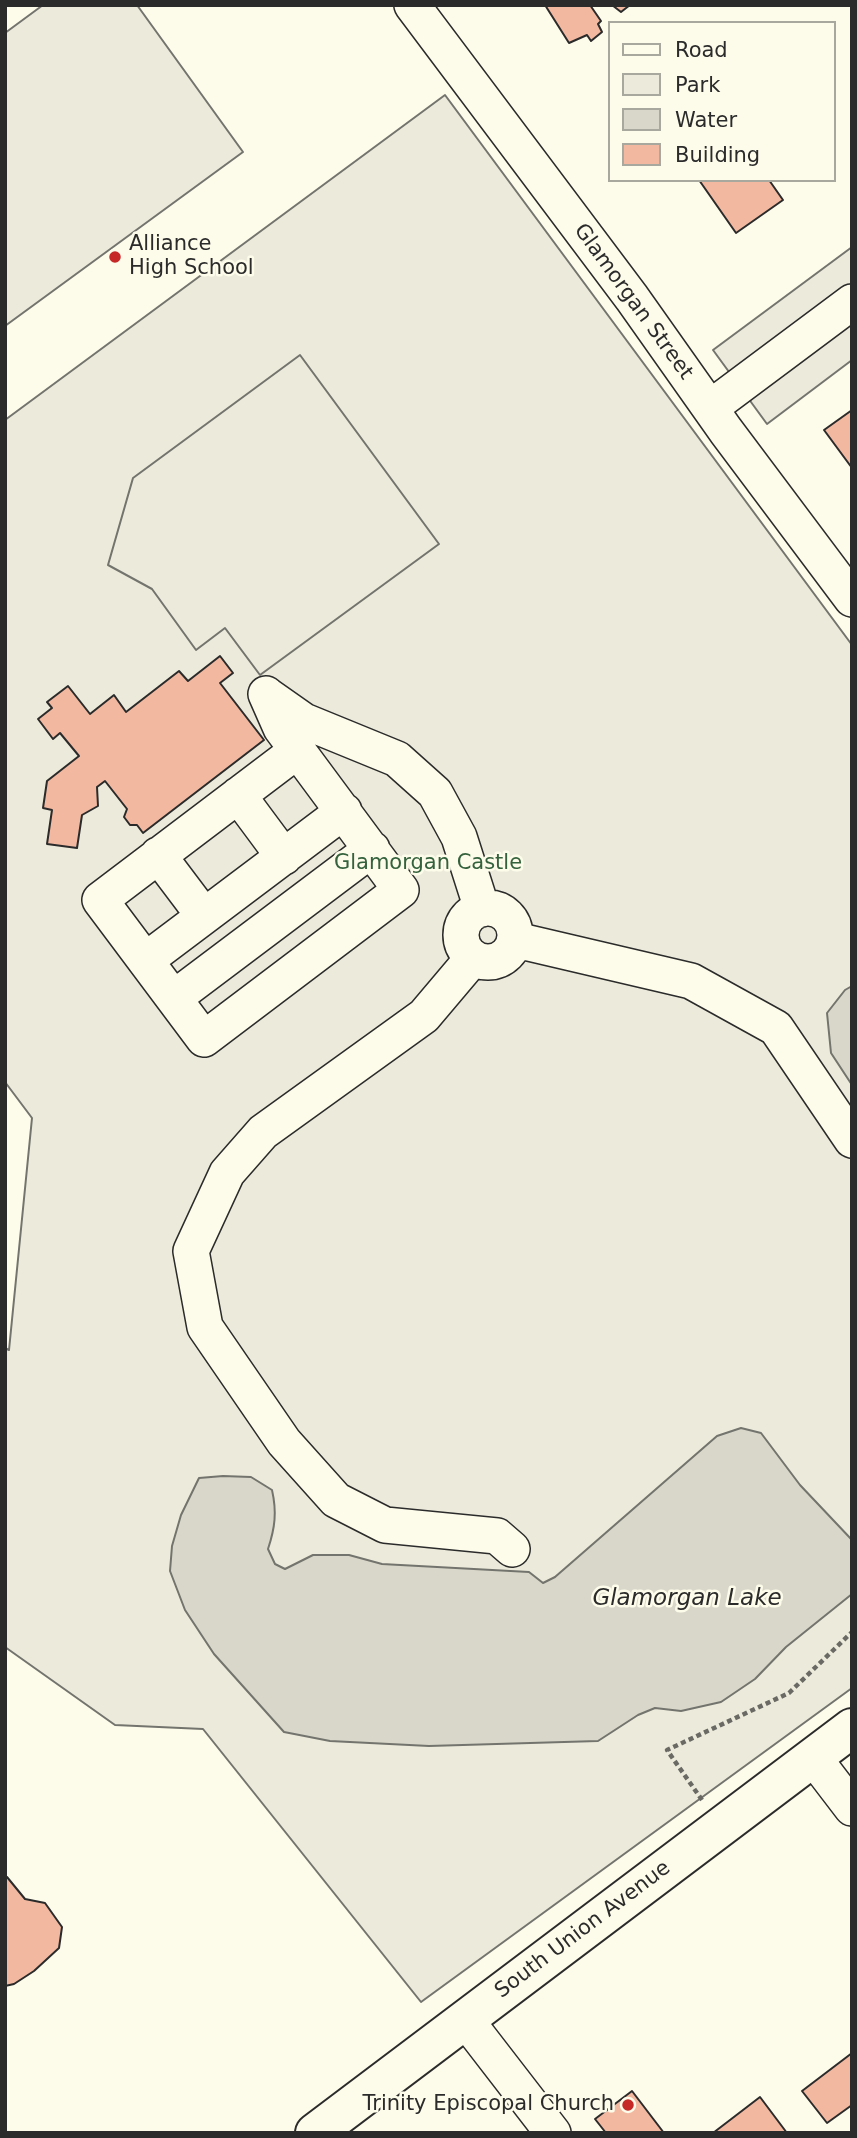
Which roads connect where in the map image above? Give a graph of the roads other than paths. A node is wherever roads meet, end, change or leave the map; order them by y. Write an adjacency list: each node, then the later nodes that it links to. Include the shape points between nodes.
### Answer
1 (425, 10): 3 (street, Glamorgan Street)
2 (852, 302): 3 (street)
3 (710, 408): 4 (street, Glamorgan Street)
4 (852, 599)
5 (298, 750): 6 (street); 7 (street); 11 (street, via 281,728 266,694 304,721 397,759 435,793 459,837)
6 (238, 795): 9 (street); 10 (street)
7 (344, 811): 8 (street); 10 (street)
8 (372, 849): 16 (street); 16 (street, via 401,890 204,1039)
9 (158, 855): 12 (street); 15 (street, via 100,900)
10 (284, 857): 12 (street)
11 (482, 909): 13 (street, via 507,915); 14 (street, via 467,918 461,935)
12 (204, 916): 15 (street)
13 (516, 940): 14 (street, via 499,961); 17 (street, via 691,981 776,1027)
14 (473, 958): 18 (street, via 424,1016 263,1132 227,1173 191,1251 205,1327 284,1442 336,1500 385,1525 498,1536)
15 (146, 960): 16 (street)
16 (174, 998)
17 (852, 1140)
18 (512, 1549)
19 (852, 1728): 20 (main road, South Union Avenue)
20 (813, 1757): 21 (street); 22 (main road, South Union Avenue)
21 (852, 1808)
22 (465, 2020): 23 (main road, South Union Avenue); 24 (street)
23 (315, 2133)
24 (553, 2133)

